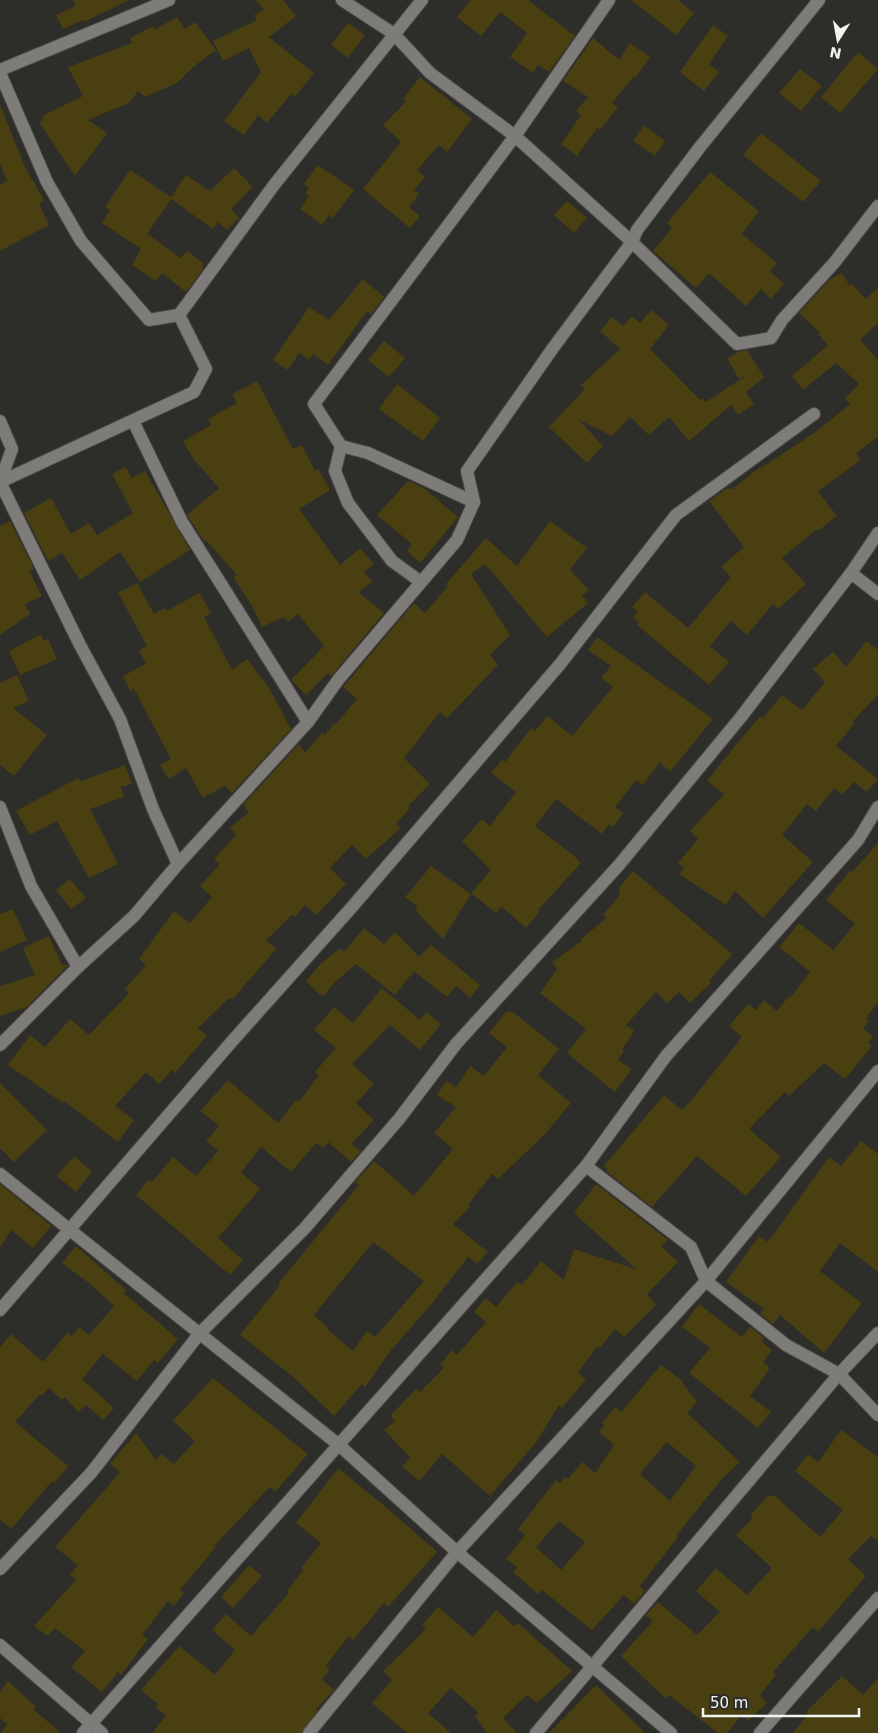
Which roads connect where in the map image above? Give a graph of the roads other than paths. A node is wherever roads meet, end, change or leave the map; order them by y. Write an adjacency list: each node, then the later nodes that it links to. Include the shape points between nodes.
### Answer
1 (169, 0): 7 (street)
2 (342, 0): 6 (street)
3 (422, 0): 6 (street)
4 (609, 0): 8 (street)
5 (819, 0): 10 (street, via 700,147 637,230)
6 (394, 34): 8 (street, via 430,73); 11 (street, via 274,185)
7 (0, 72): 11 (street, via 48,182 81,241 149,320)
8 (515, 136): 10 (street); 15 (street, via 314,404)
9 (878, 206): 10 (street, via 834,263 782,320 771,338 754,342 737,344)
10 (632, 242): 17 (street, via 552,348 467,471)
11 (179, 315): 14 (street, via 206,369 194,392)
12 (814, 414): 31 (street, via 676,515 555,671)
13 (0, 421): 16 (street, via 12,449)
14 (132, 421): 16 (street); 22 (street, via 182,522)
15 (341, 446): 17 (street, via 368,453); 20 (street, via 335,471 348,503 392,562)
16 (0, 482): 25 (street, via 120,719 153,809)
17 (474, 502): 20 (street, via 457,540)
18 (878, 534): 19 (street)
19 (851, 573): 21 (street); 34 (street, via 741,717 619,865 456,1044 398,1119 304,1228)
20 (421, 582): 22 (street, via 338,680)
21 (878, 594)
22 (308, 722): 25 (street)
23 (0, 807): 26 (street, via 31,886)
24 (878, 807): 29 (street, via 858,840 666,1056)
25 (178, 864): 26 (street, via 134,916)
26 (78, 966): 27 (street)
27 (0, 1045)
28 (878, 1071): 32 (street)
29 (586, 1166): 32 (street, via 691,1247); 38 (street)
30 (0, 1174): 31 (street)
31 (70, 1229): 33 (street); 34 (street)
32 (706, 1281): 36 (street, via 786,1345); 39 (street)
33 (0, 1310)
34 (200, 1333): 38 (street); 40 (street, via 91,1473)
35 (878, 1333): 36 (street)
36 (839, 1374): 37 (street); 43 (street)
37 (878, 1415)
38 (339, 1445): 39 (street); 44 (street)
39 (457, 1552): 43 (street); 46 (street)
40 (0, 1569)
41 (878, 1598): 49 (street)
42 (0, 1645): 44 (street)
43 (592, 1665): 47 (street); 48 (street)
44 (87, 1729): 45 (street)
45 (102, 1733)
46 (309, 1733)
47 (536, 1733)
48 (672, 1733)
49 (760, 1733)

